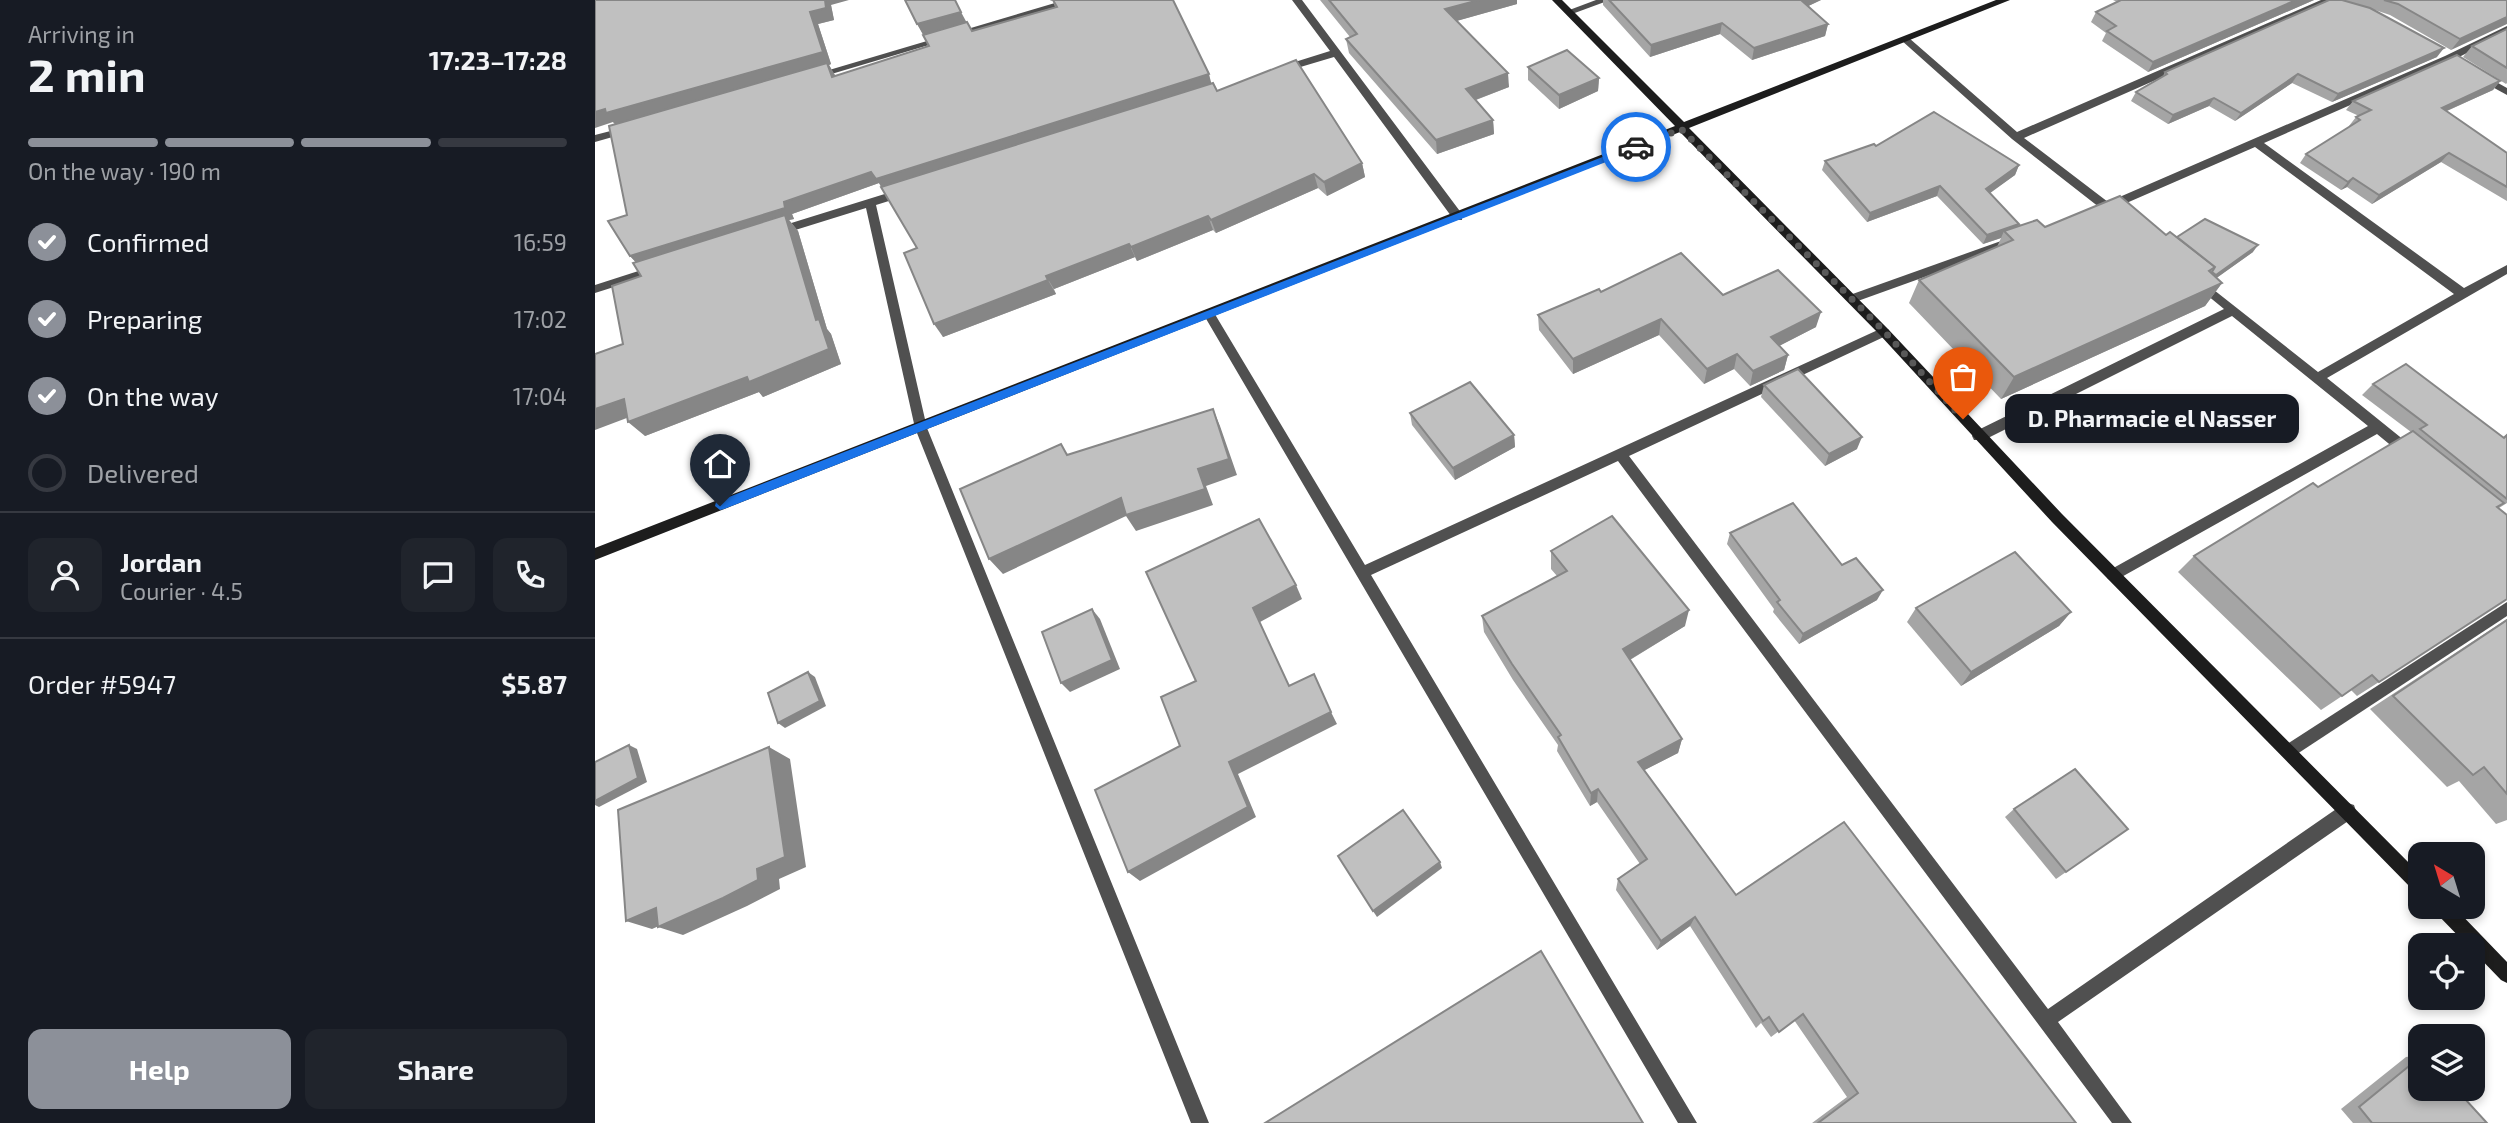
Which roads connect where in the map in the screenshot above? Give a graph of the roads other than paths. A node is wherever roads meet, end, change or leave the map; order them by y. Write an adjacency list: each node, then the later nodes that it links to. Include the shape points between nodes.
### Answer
1 (1075, 0): 6 (street)
2 (1297, 0): 12 (street)
3 (1557, 0): 8 (street)
4 (1605, 0): 8 (street)
5 (2005, 0): 10 (street)
6 (1049, 4): 17 (street)
7 (2355, 5): 21 (street, via 2327,1)
8 (1569, 12): 20 (street)
9 (2507, 29): 13 (street)
10 (1906, 40): 20 (street); 21 (street)
11 (2438, 51): 13 (street)
12 (1335, 53): 16 (street); 28 (street)
13 (2449, 58): 14 (street); 23 (street)
14 (2461, 65)
15 (2472, 72): 18 (street)
16 (1269, 74)
17 (796, 81)
18 (2507, 92)
19 (635, 128): 22 (street)
20 (1681, 129): 28 (street); 37 (street)
21 (2016, 136): 26 (street)
22 (595, 139)
23 (2256, 142): 26 (street); 36 (street)
24 (910, 190): 25 (street)
25 (870, 203): 31 (street); 43 (street)
26 (2107, 207): 27 (street); 29 (street)
27 (2094, 212)
28 (1458, 217): 39 (street)
29 (2128, 224)
30 (2030, 235): 37 (street)
31 (765, 236)
32 (674, 264): 35 (street)
33 (2507, 269): 36 (street)
34 (2191, 275): 38 (street)
35 (595, 289)
36 (2463, 294): 41 (street)
37 (1851, 299): 40 (street)
38 (2233, 310): 41 (street); 44 (street)
39 (1209, 314): 43 (street); 48 (street)
40 (1884, 331): 44 (street); 45 (street)
41 (2317, 378): 42 (street)
42 (2378, 427): 46 (street); 49 (street)
43 (921, 428): 47 (street); 57 (street)
44 (1979, 436): 49 (street)
45 (1619, 453): 48 (street); 56 (street)
46 (2421, 462)
47 (595, 554)
48 (1362, 573): 58 (street)
49 (2113, 575): 51 (street)
50 (2507, 608): 51 (street)
51 (2289, 751): 52 (street)
52 (2348, 811): 53 (street); 56 (street)
53 (2408, 873)
54 (2454, 919): 55 (street)
55 (2507, 974)
56 (2045, 1021): 59 (street)
57 (1200, 1123)
58 (1688, 1123)
59 (2123, 1123)

